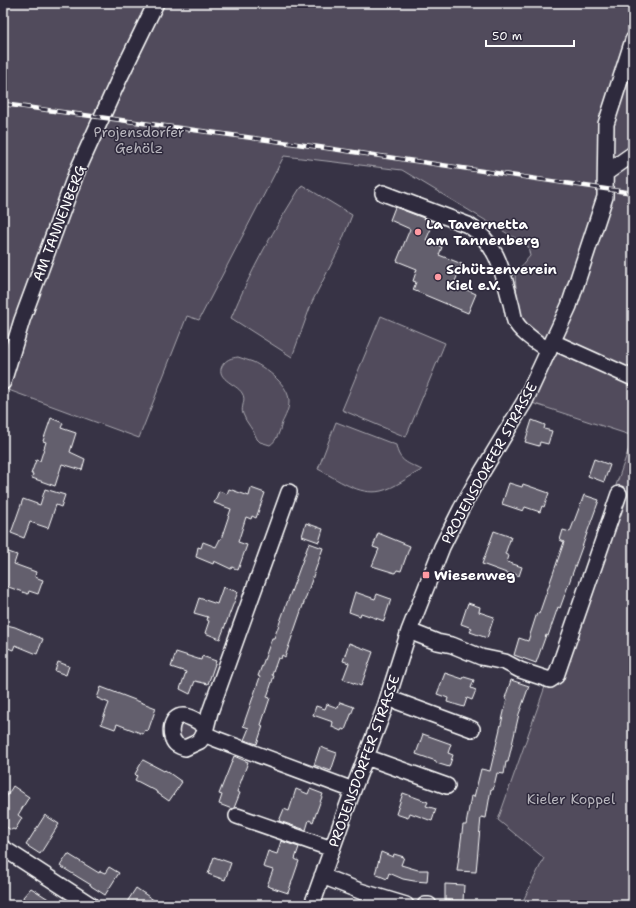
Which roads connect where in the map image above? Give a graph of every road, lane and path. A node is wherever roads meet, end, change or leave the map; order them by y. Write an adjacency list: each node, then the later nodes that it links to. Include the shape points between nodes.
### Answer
1 (156, 3): 8 (street, AM TANNENBERG, via 76,174 22,320)
2 (633, 40): 4 (street, PROJENSDORFER STRASSE, via 606,124)
3 (633, 154): 4 (street)
4 (606, 173): 6 (street, PROJENSDORFER STRASSE, via 605,197 569,306)
5 (383, 193): 6 (street, via 468,225 480,232 494,250 502,267 516,322 530,338)
6 (551, 346): 7 (street); 11 (street, PROJENSDORFER STRASSE, via 525,401 461,509 442,547)
7 (633, 378)
8 (3, 382)
9 (289, 492): 16 (street, via 206,729 209,736 216,739)
10 (619, 494): 11 (street, via 556,676 550,680 505,662 481,657)
11 (409, 631): 12 (street, PROJENSDORFER STRASSE)
12 (388, 698): 13 (street); 14 (street, PROJENSDORFER STRASSE)
13 (472, 729)
14 (366, 757): 15 (street); 16 (street, PROJENSDORFER STRASSE)
15 (446, 786)
16 (353, 790): 19 (street, PROJENSDORFER STRASSE)
17 (237, 816): 19 (street)
18 (3, 848): 21 (street)
19 (332, 849): 20 (street, PROJENSDORFER STRASSE)
20 (322, 876): 22 (street, PROJENSDORFER STRASSE); 23 (street)
21 (91, 905)
22 (312, 905)
23 (406, 905)
24 (425, 905): 25 (street)
25 (429, 905)

